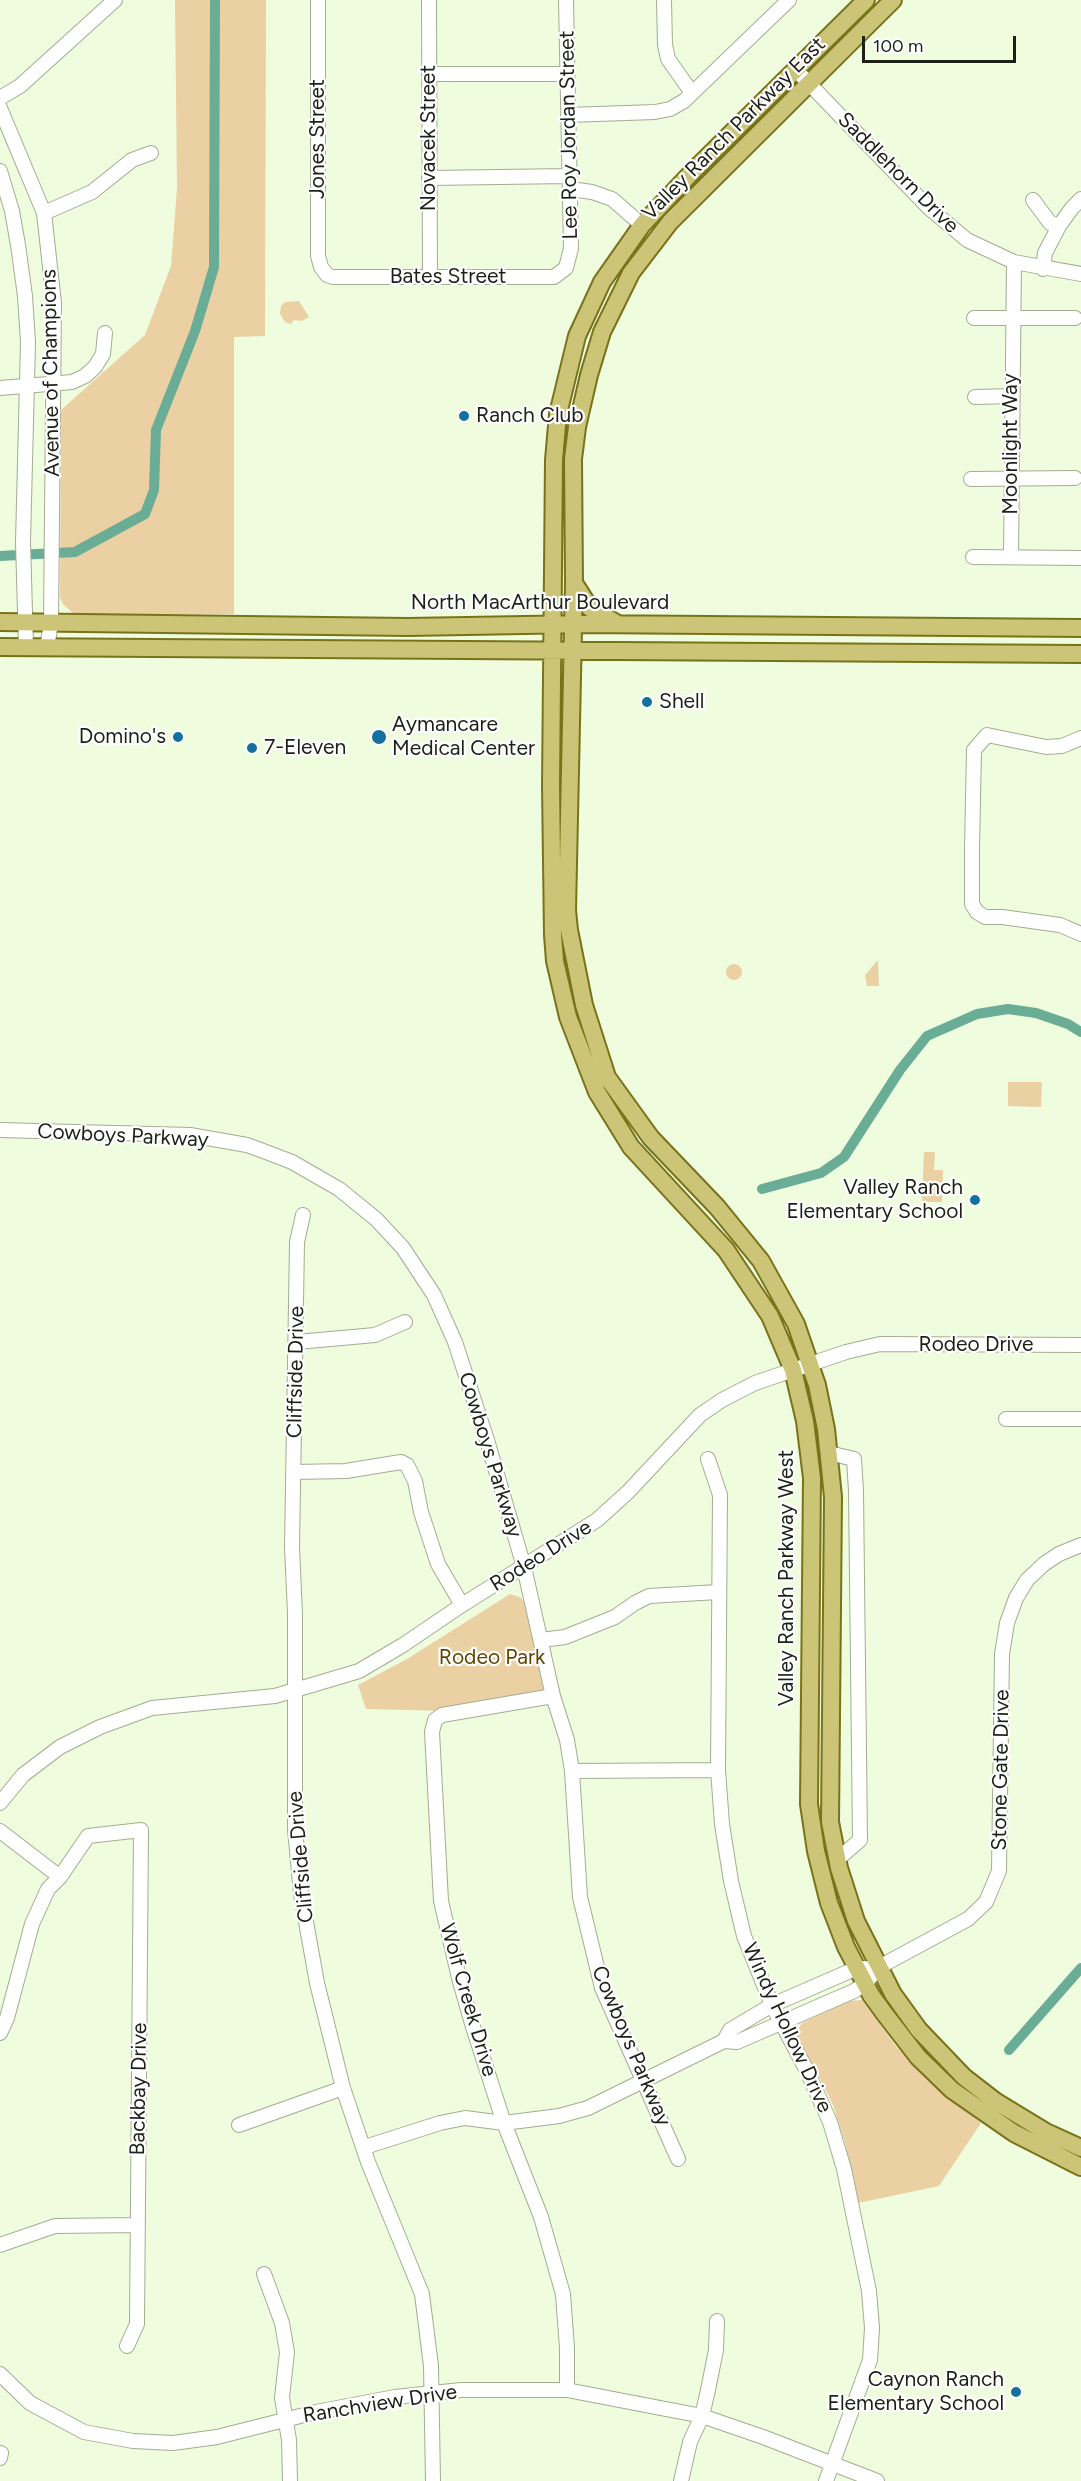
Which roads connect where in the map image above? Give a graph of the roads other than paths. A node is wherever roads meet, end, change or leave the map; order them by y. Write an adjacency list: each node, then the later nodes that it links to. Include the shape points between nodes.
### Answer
1 (115, 0): 14 (street, via 21,86)
2 (318, 0): 31 (street, Jones Street, via 318,256)
3 (429, 0): 10 (street, Novacek Street)
4 (566, 0): 11 (street, Lee Roy Jordan Street)
5 (664, 0): 13 (street, via 668,59)
6 (789, 0): 13 (street)
7 (866, 0): 9 (main road, Valley Ranch Parkway East)
8 (893, 0): 12 (main road, Valley Ranch Parkway East)
9 (796, 70): 12 (street, Saddlehorn Drive); 24 (main road, Valley Ranch Parkway East)
10 (429, 74): 11 (street); 19 (street, Novacek Street)
11 (567, 74): 16 (street, Lee Roy Jordan Street)
12 (810, 85): 26 (main road, Valley Ranch Parkway East); 27 (street, Saddlehorn Drive, via 945,223 967,240)
13 (692, 93): 16 (street, via 670,109 655,112)
14 (0, 98)
15 (0, 108): 23 (street, Avenue of Champions)
16 (568, 115): 20 (street, Lee Roy Jordan Street)
17 (151, 153): 23 (street, via 132,160 92,192)
18 (0, 171): 38 (street, Avenue of Champions, via 12,211 25,296)
19 (429, 178): 20 (street); 32 (street, Novacek Street)
20 (569, 183): 24 (street, via 612,198); 28 (street, Lee Roy Jordan Street, via 572,248)
21 (1033, 200): 25 (street, via 1050,223)
22 (1081, 200): 25 (street)
23 (44, 213): 37 (street, Avenue of Champions, via 54,303)
24 (642, 225): 26 (main road); 42 (main road, Valley Ranch Parkway East, via 602,282 577,336)
25 (1059, 226): 29 (street, via 1045,253)
26 (656, 238): 43 (main road, Valley Ranch Parkway East, via 631,273 602,332)
27 (1014, 262): 29 (street, Saddlehorn Drive); 35 (street, Moonlight Way)
28 (566, 268): 32 (street, Bates Street, via 554,277)
29 (1043, 269): 30 (street, Saddlehorn Drive)
30 (1081, 274)
31 (327, 275): 32 (street, Bates Street)
32 (430, 277)
33 (974, 318): 35 (street)
34 (1075, 318): 35 (street)
35 (1012, 319): 40 (street, Moonlight Way)
36 (105, 333): 37 (street, via 103,354 95,367 72,382)
37 (54, 383): 38 (street); 53 (street, Avenue of Champions)
38 (27, 386): 39 (street); 52 (street, Avenue of Champions, via 22,542)
39 (0, 388)
40 (1012, 396): 41 (street); 44 (street, Moonlight Way)
41 (975, 397)
42 (555, 433): 43 (main road); 55 (main road, Valley Ranch Parkway East)
43 (576, 437): 50 (main road, Valley Ranch Parkway East)
44 (1011, 478): 45 (street); 46 (street); 47 (street, Moonlight Way)
45 (1075, 478)
46 (971, 479)
47 (1011, 556): 48 (street); 49 (street)
48 (973, 557)
49 (1081, 558)
50 (574, 583): 56 (main road, Valley Ranch Parkway East); 57 (main road, via 590,608)
51 (0, 622): 52 (main road, North MacArthur Boulevard)
52 (25, 622): 53 (main road, North MacArthur Boulevard); 60 (street, Avenue of Champions)
53 (51, 623): 54 (main road, North MacArthur Boulevard); 61 (street, Avenue of Champions)
54 (313, 624): 55 (main road, North MacArthur Boulevard); 62 (main road)
55 (553, 624): 56 (main road, North MacArthur Boulevard); 63 (main road, Valley Ranch Parkway West)
56 (573, 624): 57 (main road, North MacArthur Boulevard); 64 (main road, Valley Ranch Parkway East)
57 (619, 624): 58 (main road, North MacArthur Boulevard)
58 (1081, 628)
59 (0, 647): 60 (main road)
60 (26, 647): 61 (main road)
61 (47, 648): 62 (main road)
62 (313, 649): 63 (main road)
63 (552, 650): 64 (main road); 67 (main road, Valley Ranch Parkway West)
64 (572, 650): 65 (main road); 67 (main road, Valley Ranch Parkway West)
65 (1081, 654)
66 (1081, 739): 68 (street, via 1046,747 987,735 974,750 972,900 977,912 985,917 1060,925)
67 (560, 880): 69 (main road, Valley Ranch Parkway West)
68 (1081, 934)
69 (595, 1068): 75 (main road, Valley Ranch Parkway West, via 651,1138 717,1207 761,1261 796,1324); 76 (main road, Valley Ranch Parkway West, via 610,1114 632,1147 726,1250 770,1316)
70 (0, 1130): 83 (street, Cowboys Parkway, via 171,1134 247,1145 292,1162 339,1189 376,1219 403,1248 434,1295 455,1342)
71 (303, 1215): 73 (street, Cliffside Drive, via 297,1242)
72 (405, 1322): 73 (street, via 375,1335)
73 (297, 1342): 81 (street, Cliffside Drive)
74 (1081, 1345): 75 (street, Rodeo Drive, via 880,1344)
75 (810, 1364): 76 (street, Rodeo Drive); 79 (main road, Valley Ranch Parkway West)
76 (793, 1370): 83 (street, Rodeo Drive, via 754,1383 700,1415 597,1520); 84 (main road, Valley Ranch Parkway West, via 809,1442)
77 (1006, 1419): 78 (street)
78 (1081, 1419)
79 (829, 1453): 85 (main road, Valley Ranch Parkway West); 97 (street, via 854,1459 856,1491 860,1840)
80 (708, 1459): 86 (street, Windy Hollow Drive, via 720,1495)
81 (294, 1472): 87 (street, via 346,1472 401,1462 407,1465 438,1563); 89 (street, Cliffside Drive)
82 (1081, 1545): 99 (street, Stone Gate Drive, via 1059,1554 1028,1580 1007,1623 1002,1654 999,1871 991,1893 968,1919)
83 (524, 1567): 87 (street, Rodeo Drive); 88 (street, Cowboys Parkway)
84 (811, 1582): 85 (main road); 93 (main road, Valley Ranch Parkway West)
85 (832, 1583): 94 (main road, Valley Ranch Parkway West)
86 (718, 1592): 88 (street, via 649,1596 615,1617 565,1637); 91 (street, Windy Hollow Drive)
87 (462, 1605): 89 (street, Rodeo Drive, via 359,1671)
88 (541, 1640): 90 (street, Cowboys Parkway)
89 (296, 1691): 95 (street, Rodeo Drive, via 231,1702 152,1708 100,1727 60,1747 23,1775); 107 (street, Cliffside Drive, via 296,1829 301,1894 317,1983)
90 (552, 1696): 92 (street, Cowboys Parkway, via 567,1740); 108 (street, Wolf Creek Drive, via 442,1715 435,1720 432,1732 441,1901 459,1978)
91 (718, 1770): 92 (street); 102 (street, Windy Hollow Drive, via 731,1881 744,1936)
92 (572, 1772): 106 (street, Cowboys Parkway, via 580,1897 588,1935 602,1988)
93 (810, 1782): 94 (main road); 100 (main road, Valley Ranch Parkway West, via 811,1821 829,1903)
94 (828, 1784): 97 (main road, Valley Ranch Parkway West)
95 (0, 1803)
96 (0, 1832): 98 (street)
97 (837, 1860): 99 (main road, Valley Ranch Parkway West, via 856,1921)
98 (60, 1877): 104 (street, via 48,1889 32,1924); 114 (street, Backbay Drive, via 88,1836 141,1830)
99 (879, 1967): 100 (street, Stone Gate Drive); 101 (street, Stone Gate Drive); 111 (main road, Valley Ranch Parkway West, via 919,2030 964,2077 1036,2126)
100 (857, 1968): 101 (main road, Valley Ranch Parkway West); 102 (street, Stone Gate Drive)
101 (865, 1984): 103 (street, Stone Gate Drive); 113 (main road, Valley Ranch Parkway West, via 918,2057 952,2090 1014,2133)
102 (772, 2005): 103 (street, Windy Hollow Drive); 105 (street, Stone Gate Drive, via 730,2030)
103 (781, 2024): 105 (street, Stone Gate Drive, via 737,2042); 124 (street, Windy Hollow Drive, via 830,2122 844,2169 868,2291 870,2360)
104 (0, 2033)
105 (724, 2041): 106 (street, Stone Gate Drive)
106 (644, 2081): 108 (street, Stone Gate Drive, via 588,2108); 112 (street, Cowboys Parkway)
107 (343, 2088): 109 (street); 110 (street, Cliffside Drive)
108 (504, 2123): 110 (street, Stone Gate Drive, via 465,2118 440,2122); 120 (street, Wolf Creek Drive, via 541,2217 563,2294)
109 (239, 2125)
110 (364, 2147): 121 (street, Cliffside Drive, via 422,2294)
111 (1081, 2148)
112 (678, 2159)
113 (1081, 2167)
114 (137, 2225): 115 (street, via 55,2226); 118 (street, Backbay Drive, via 137,2324)
115 (0, 2245)
116 (264, 2274): 123 (street, via 282,2323 287,2352 282,2398)
117 (717, 2321): 122 (street, via 716,2350)
118 (127, 2346)
119 (0, 2374): 123 (street, Ranchview Drive, via 30,2403 84,2432 133,2441 173,2443 217,2437)
120 (567, 2390): 121 (street, Ranchview Drive); 122 (street, Ranchview Drive)
121 (432, 2393): 123 (street, Ranchview Drive); 126 (street, Cliffside Drive)
122 (702, 2416): 124 (street, Ranchview Drive); 127 (street, via 690,2442)
123 (287, 2419): 125 (street)
124 (831, 2465): 128 (street, Windy Hollow Drive); 129 (street, Ranchview Drive)
125 (290, 2481)
126 (433, 2481)
127 (681, 2481)
128 (826, 2481)
129 (877, 2481)

